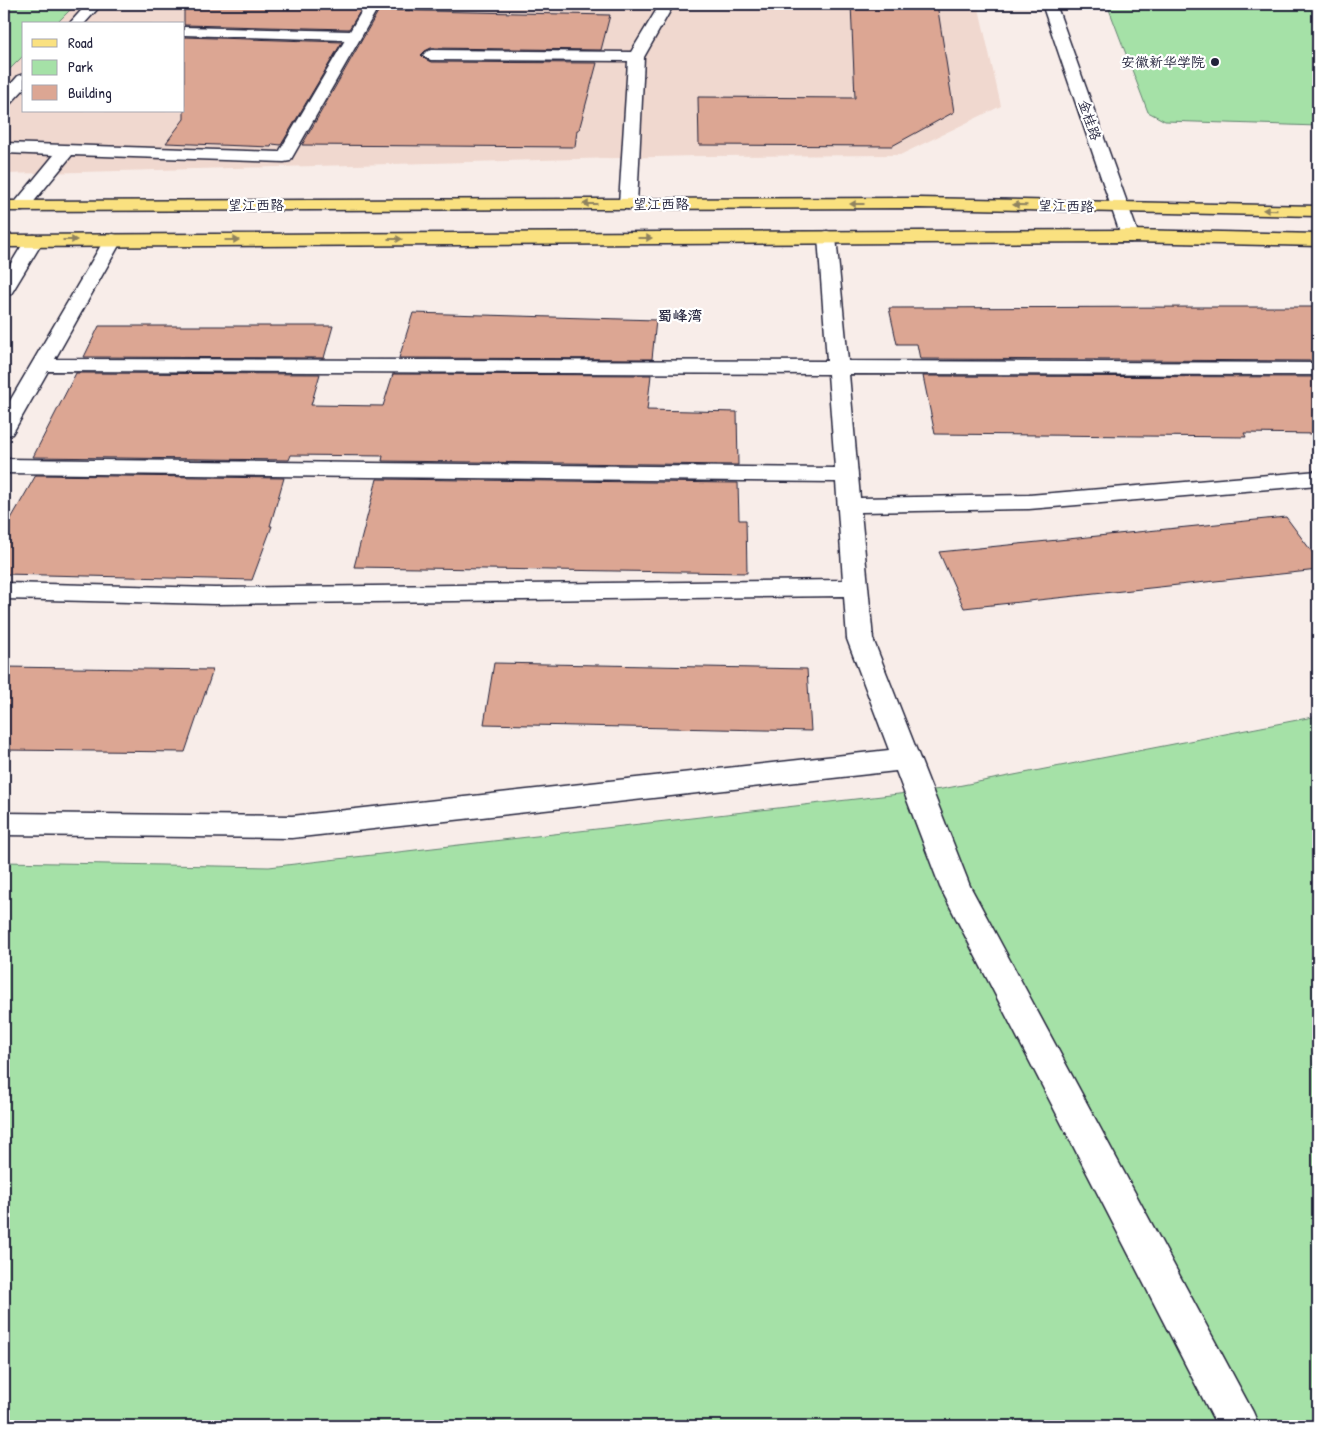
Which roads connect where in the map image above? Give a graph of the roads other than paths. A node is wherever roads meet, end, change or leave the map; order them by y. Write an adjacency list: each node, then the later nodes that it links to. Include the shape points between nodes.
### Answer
1 (95, 4): 6 (street)
2 (373, 4): 8 (street)
3 (647, 4): 4 (street)
4 (666, 4): 10 (street)
5 (1049, 4): 17 (street, 金桂路)
6 (78, 22)
7 (185, 31): 8 (street)
8 (354, 36): 14 (street, via 284,157)
9 (431, 55): 10 (street)
10 (636, 57): 15 (street)
11 (22, 82): 12 (street)
12 (4, 101)
13 (4, 148): 14 (street)
14 (67, 150): 16 (street)
15 (628, 204): 16 (main road, 望江西路, one-way to 16); 17 (main road, 望江西路, one-way to 15, via 919,203)
16 (12, 206)
17 (1120, 207): 18 (main road, 望江西路, one-way to 17); 19 (street, 金桂路)
18 (1318, 211)
19 (1130, 236): 20 (main road, 望江西路); 22 (main road, 望江西路)
20 (827, 237): 21 (main road, 望江西路, one-way to 20); 27 (street)
21 (113, 240): 24 (main road, 望江西路, one-way to 21); 26 (street)
22 (1318, 240)
23 (4, 241): 24 (main road, 望江西路)
24 (34, 241): 25 (street)
25 (4, 290)
26 (40, 365): 27 (street); 29 (street)
27 (838, 366): 28 (street); 31 (street)
28 (1318, 368)
29 (4, 429)
30 (4, 466): 31 (street)
31 (846, 475): 33 (street)
32 (1318, 478): 33 (street, via 1029,502)
33 (849, 505): 34 (street)
34 (856, 588): 35 (street, via 215,596); 36 (street, via 860,639)
35 (4, 591)
36 (906, 759): 37 (street, via 292,827); 38 (street, via 955,886)
37 (4, 824)
38 (1239, 1426)

